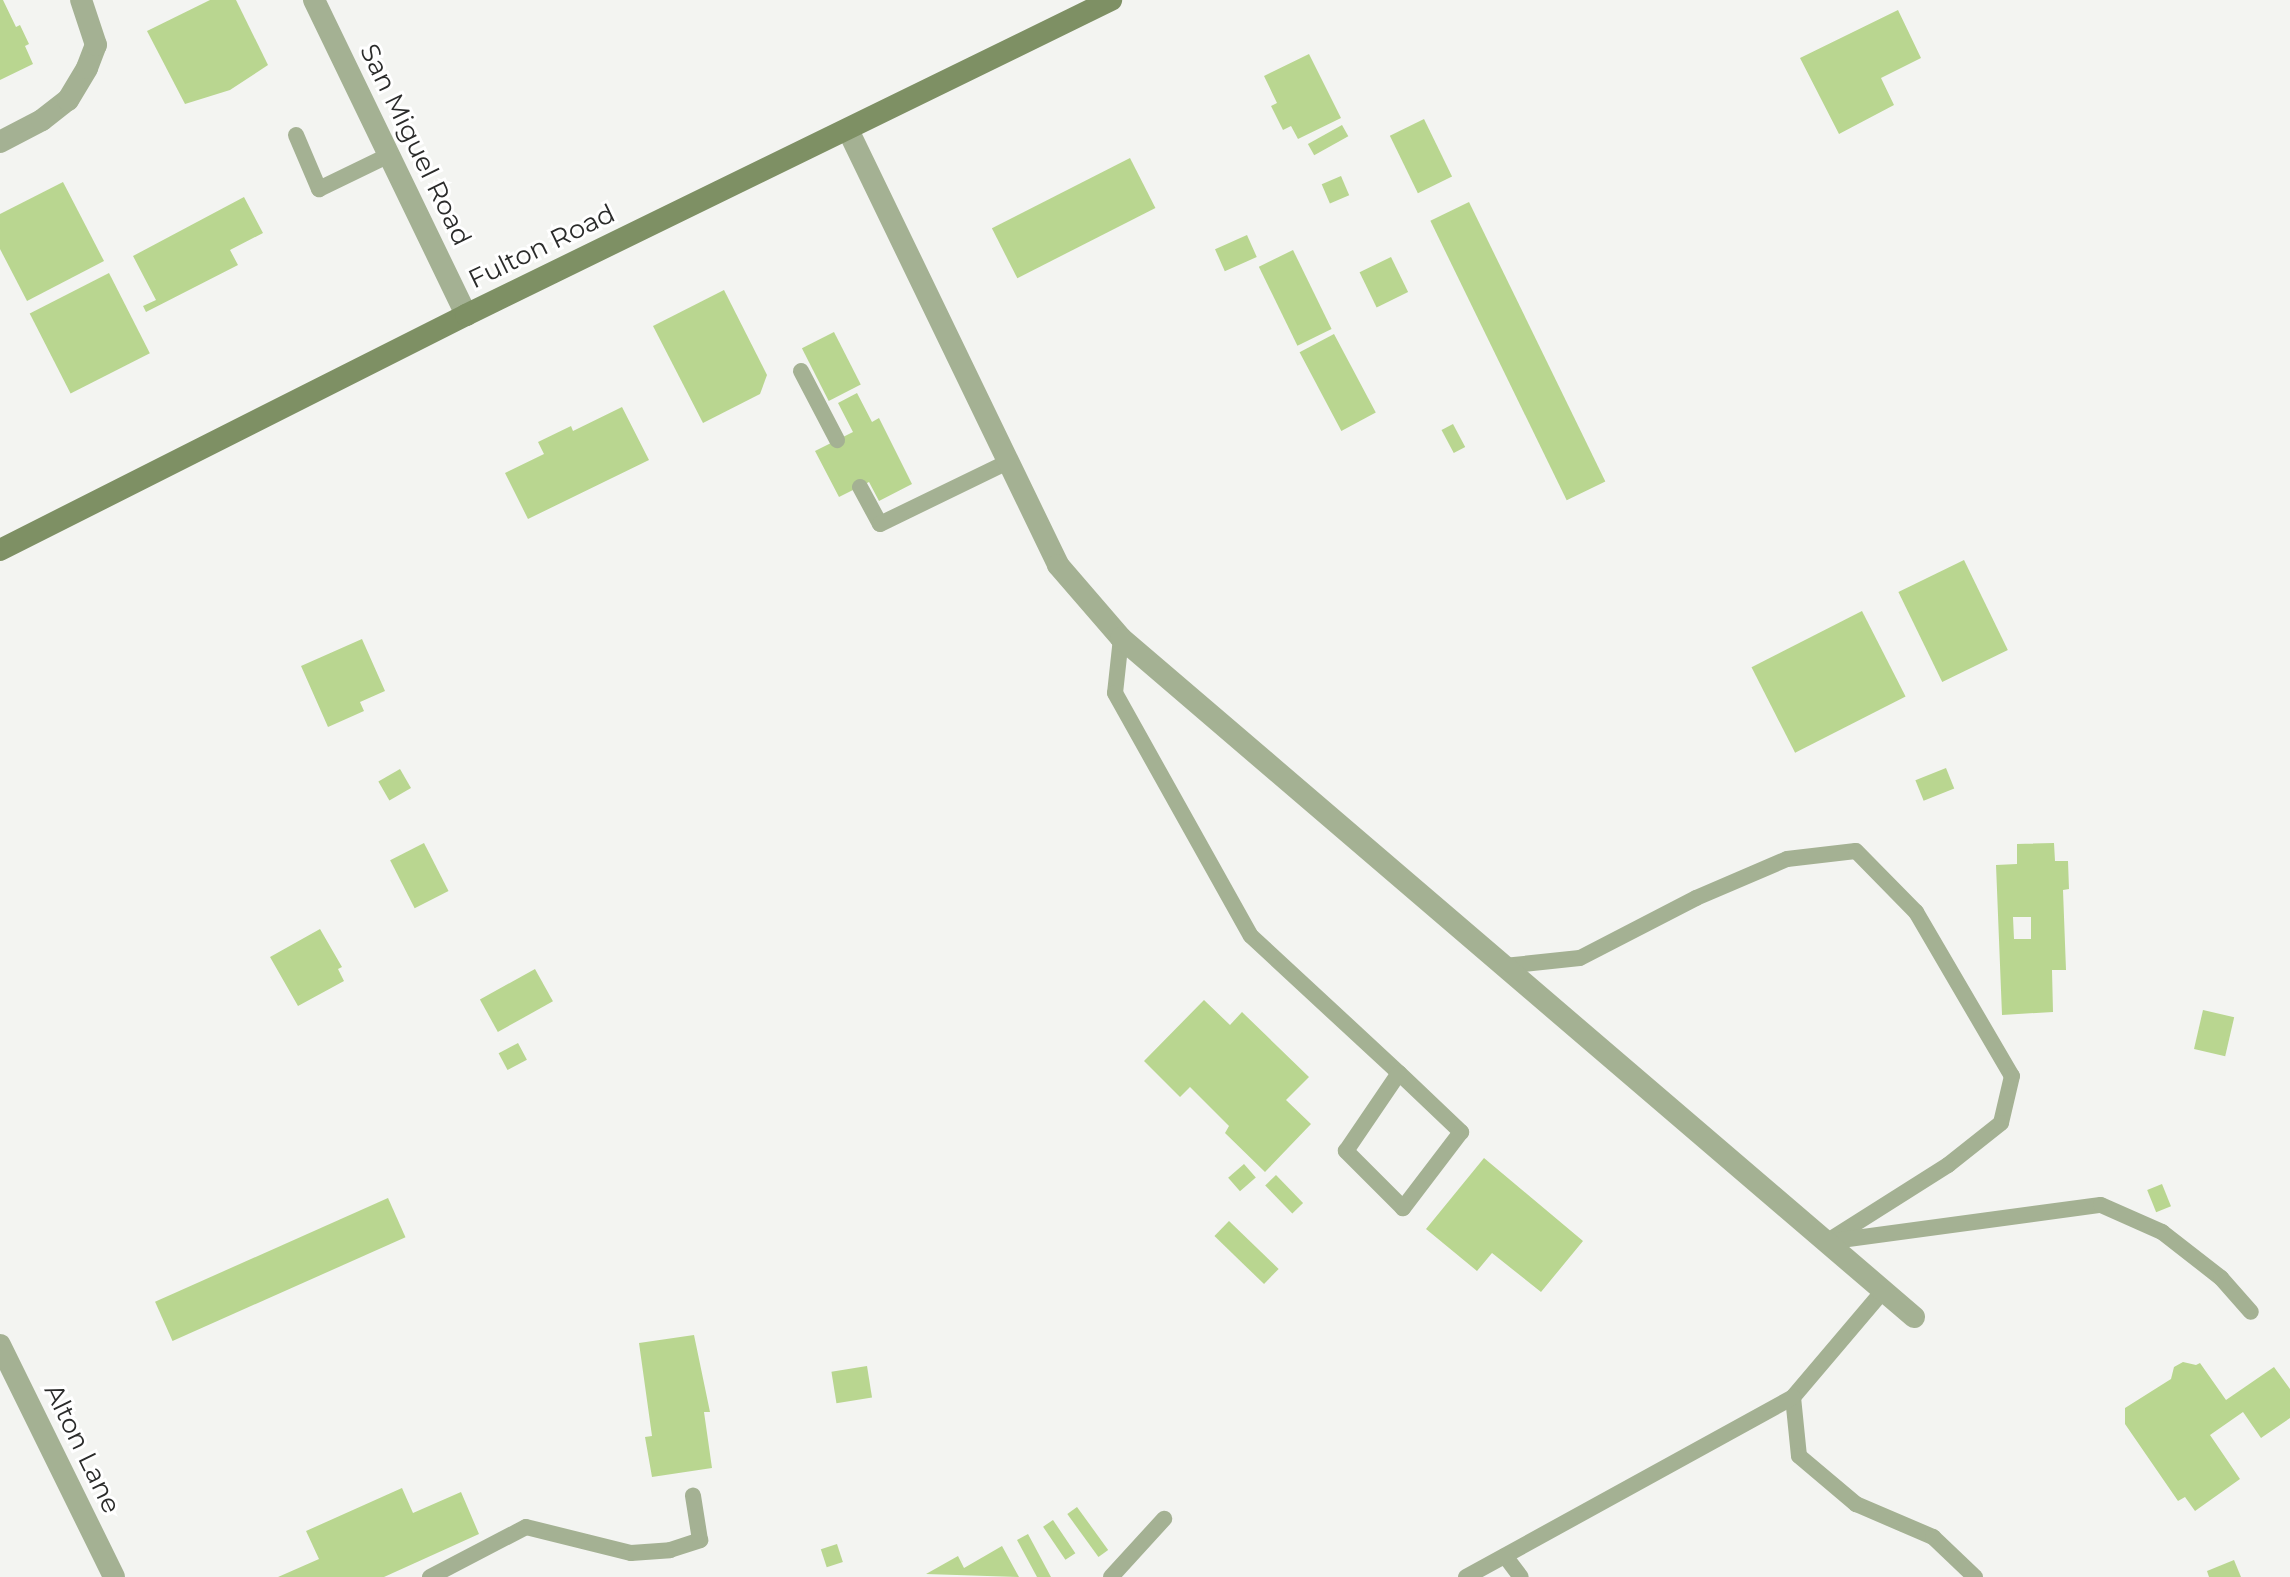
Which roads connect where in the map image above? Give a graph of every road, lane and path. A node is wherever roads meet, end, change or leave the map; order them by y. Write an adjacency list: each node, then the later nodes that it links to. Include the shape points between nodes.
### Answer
1 (81, 0): 6 (street, via 96,45 87,68 68,100)
2 (314, 0): 7 (street, San Miguel Road)
3 (1111, 0): 4 (main road, Fulton Road)
4 (848, 130): 8 (main road, Fulton Road); 11 (street)
5 (296, 135): 7 (lane, via 319,189)
6 (0, 142)
7 (389, 155): 8 (street, San Miguel Road)
8 (466, 315): 13 (main road, Fulton Road)
9 (801, 371): 10 (lane)
10 (837, 440)
11 (1010, 461): 12 (lane, via 880,524); 14 (street, via 1058,565)
12 (860, 487)
13 (0, 550)
14 (1121, 638): 15 (street); 16 (lane, via 1115,693 1251,936)
15 (1504, 966): 17 (street); 17 (lane, via 1580,958 1696,898 1787,859 1856,851 1916,912 2012,1076 2001,1123 1948,1165)
16 (1399, 1073): 16 (lane, via 1461,1132 1403,1208 1346,1151)
17 (1826, 1242): 18 (street); 19 (lane, via 2101,1205 2162,1232 2221,1278)
18 (1883, 1291): 20 (street); 22 (lane)
19 (2251, 1312)
20 (1914, 1317)
21 (0, 1345): 26 (street, Alton Lane)
22 (1793, 1397): 25 (lane); 31 (lane, via 1799,1456 1856,1504 1933,1537)
23 (693, 1496): 27 (lane, via 700,1540 670,1550 631,1553 526,1527)
24 (1164, 1519): 28 (lane)
25 (1505, 1556): 29 (lane); 30 (lane)
26 (114, 1577)
27 (430, 1577)
28 (1111, 1577)
29 (1466, 1577)
30 (1521, 1577)
31 (1975, 1577)

